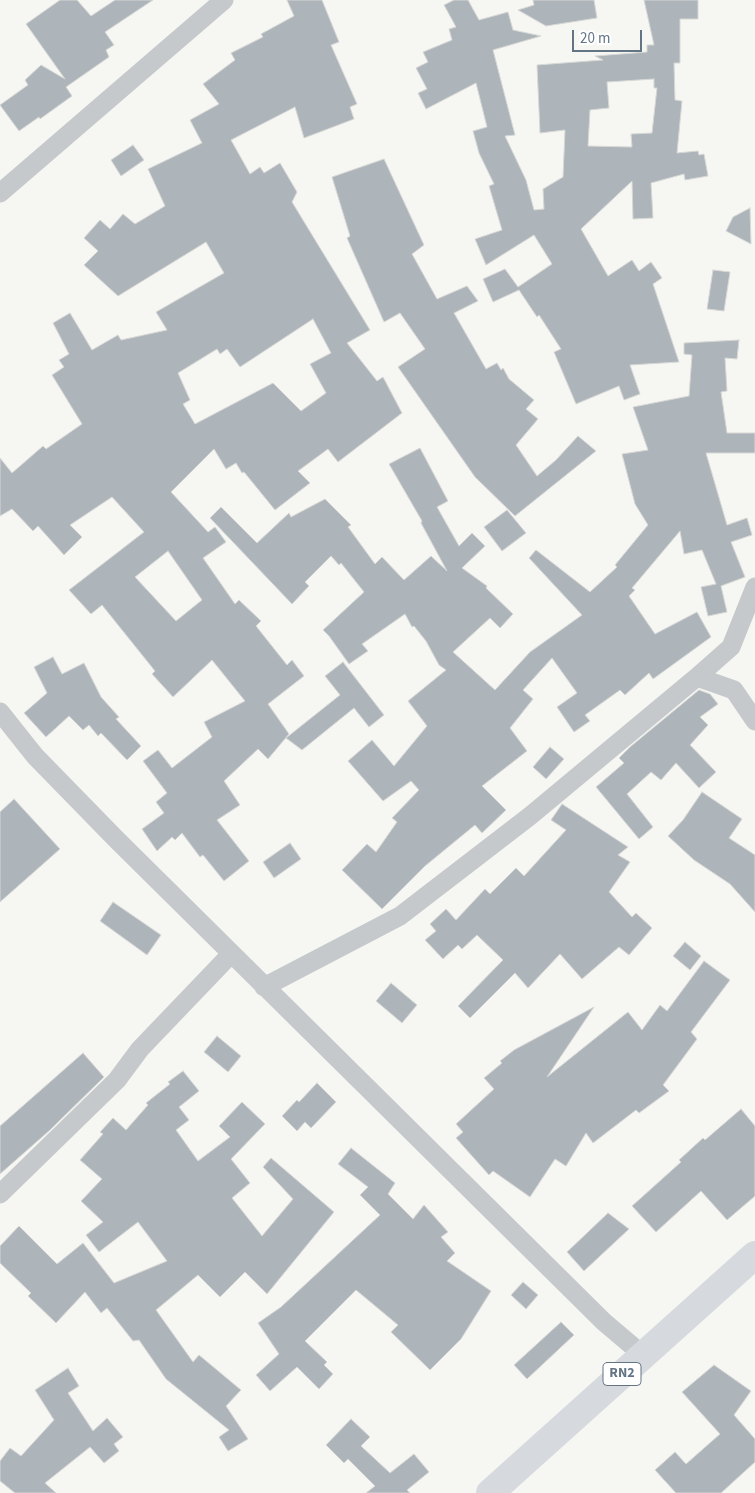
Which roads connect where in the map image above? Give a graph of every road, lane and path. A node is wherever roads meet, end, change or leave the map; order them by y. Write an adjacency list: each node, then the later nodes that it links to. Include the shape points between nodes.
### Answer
1 (224, 0): 2 (street)
2 (0, 193)
3 (755, 587): 4 (street, via 731,647)
4 (697, 677): 6 (street, via 734,690); 8 (street, via 530,816 400,916)
5 (0, 712): 7 (street, via 35,756)
6 (755, 721)
7 (231, 954): 8 (street); 9 (street, via 140,1049 117,1080)
8 (264, 987): 11 (street, via 604,1322)
9 (0, 1194)
10 (755, 1255): 11 (highway, RN2)
11 (643, 1355): 12 (highway, RN2)
12 (490, 1493)

